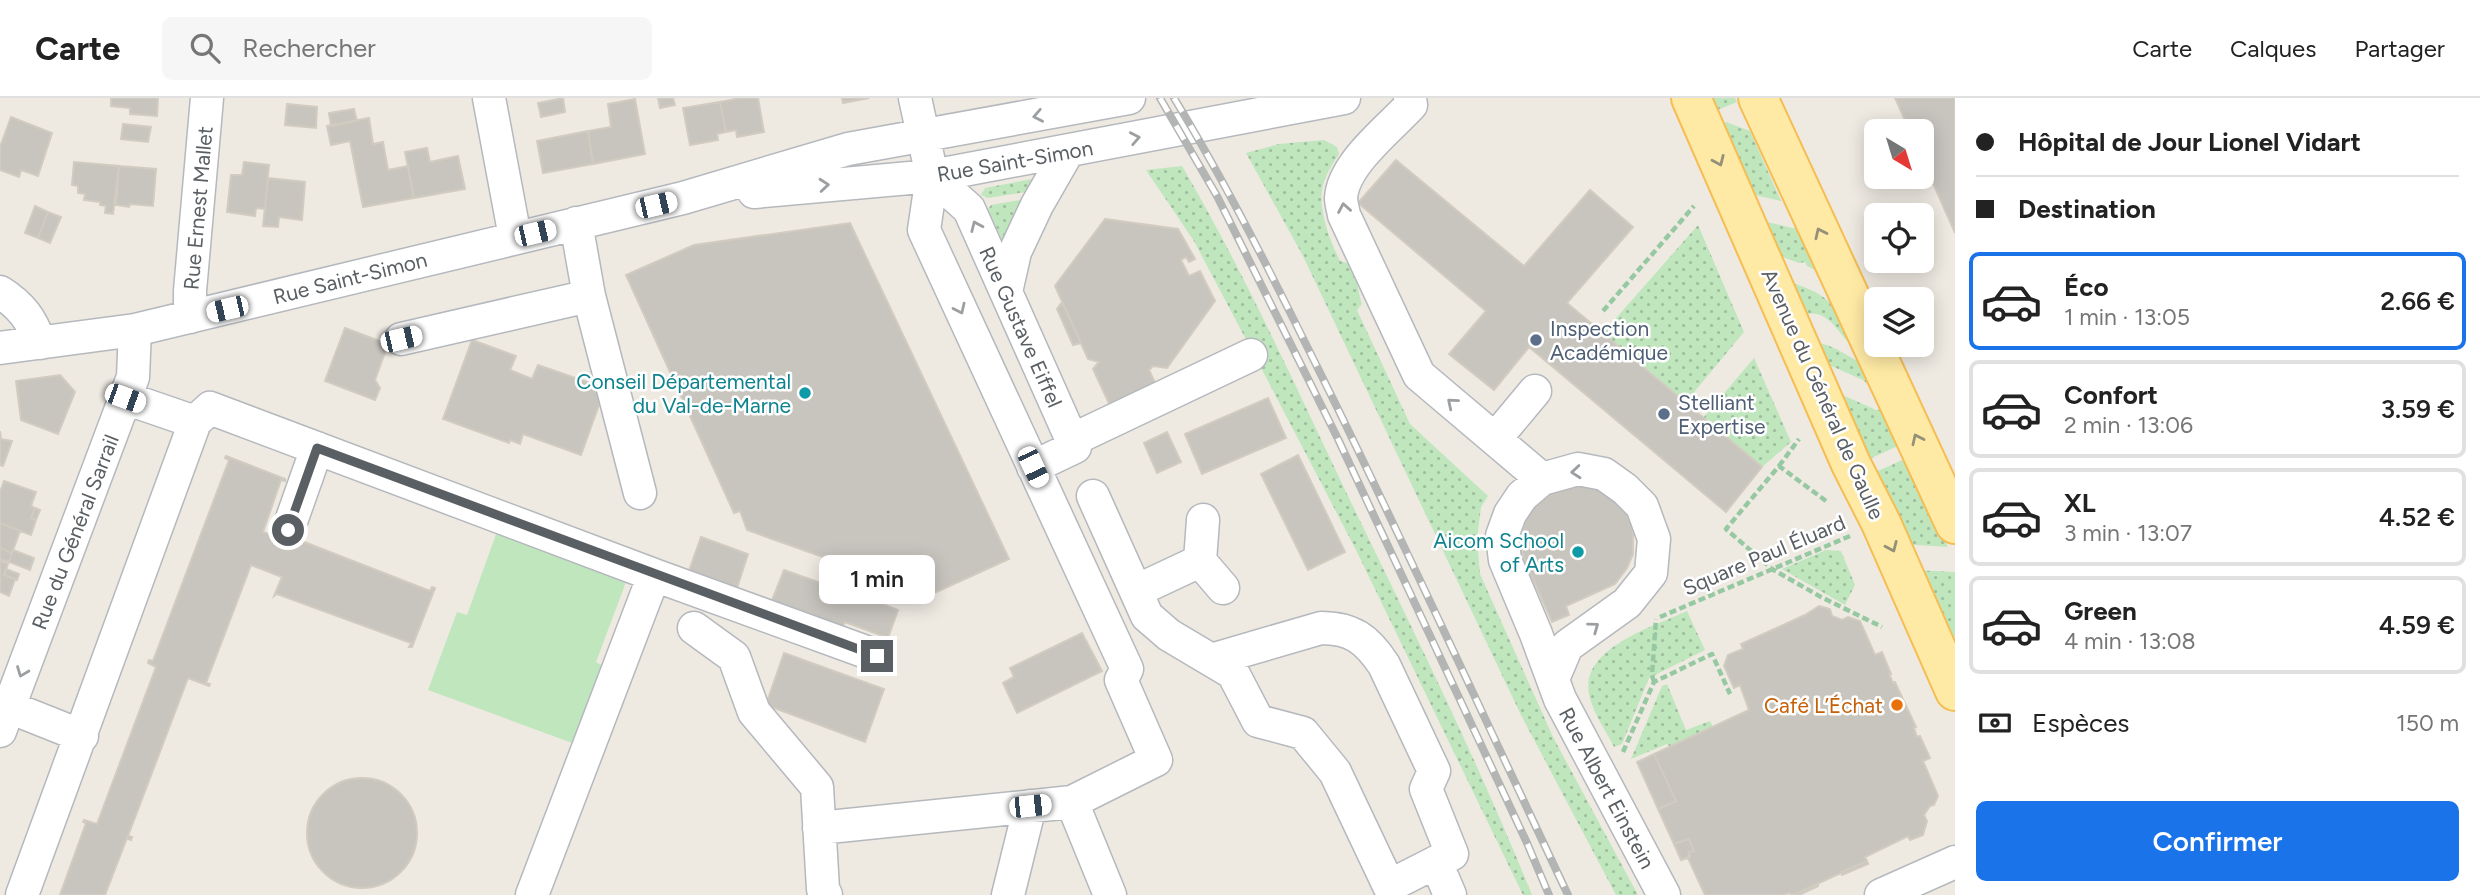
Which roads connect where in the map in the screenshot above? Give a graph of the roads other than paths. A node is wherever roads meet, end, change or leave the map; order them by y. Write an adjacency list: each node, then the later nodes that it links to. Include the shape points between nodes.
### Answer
1 (207, 98): 18 (street, Rue Ernest Mallet)
2 (489, 98): 14 (street)
3 (915, 98): 9 (street)
4 (1129, 98): 9 (street, Rue Saint-Simon, one-way to 9)
5 (1344, 98): 10 (street, Rue Saint-Simon, one-way to 5)
6 (1410, 98): 27 (street, one-way to 6, via 1419,375 1343,215 1346,179 1356,162 1411,105)
7 (1691, 98): 46 (main road, Avenue du Général de Gaulle, one-way to 46)
8 (1758, 98): 31 (main road, one-way to 8)
9 (923, 136): 11 (street); 12 (street, Rue Saint-Simon, via 848,149)
10 (1068, 151): 11 (street, Rue Saint-Simon); 16 (street, via 1015,252)
11 (932, 176): 12 (street, Rue Saint-Simon, one-way to 11); 16 (street, Rue Gustave Eiffel, one-way to 11, via 969,209); 30 (street, one-way to 30, via 924,230)
12 (683, 198): 13 (street, Rue Saint-Simon)
13 (576, 223): 14 (street, Rue Saint-Simon); 17 (street)
14 (515, 237): 18 (street, Rue Saint-Simon)
15 (0, 292): 21 (street, via 32,321)
16 (1006, 292): 28 (street, Rue Gustave Eiffel)
17 (589, 296): 20 (street); 33 (street)
18 (190, 317): 19 (street, Rue Saint-Simon)
19 (135, 330): 21 (street, Rue Saint-Simon); 25 (street, Rue du Général Sarrail, via 133,377)
20 (401, 339)
21 (40, 343): 22 (street, Rue Saint-Simon)
22 (0, 348)
23 (1251, 355): 28 (street)
24 (1535, 391): 27 (street)
25 (125, 398): 26 (street); 47 (street, Rue du Général Sarrail, one-way to 47)
26 (195, 422): 29 (street, via 210,408); 48 (street)
27 (1495, 439): 32 (street)
28 (1072, 440): 30 (street, via 1075,447)
29 (317, 448): 37 (street); 39 (street)
30 (1033, 467): 49 (street, via 1127,669 1121,680 1156,760)
31 (1944, 469): 36 (main road)
32 (1542, 479): 45 (street, Rue Albert Einstein, via 1522,496 1502,536 1505,560); 45 (street, one-way to 32, via 1567,646 1627,603 1651,573 1654,539 1642,506 1604,474 1578,469)
33 (640, 493)
34 (1093, 496): 41 (street)
35 (1203, 520): 38 (street)
36 (1955, 524)
37 (288, 530)
38 (1200, 561): 40 (street); 41 (street)
39 (654, 575): 43 (street); 55 (street)
40 (1223, 588)
41 (1136, 591): 44 (street, via 1147,616)
42 (694, 628): 51 (street, via 734,657 754,712 817,787)
43 (877, 656)
44 (1211, 660): 52 (street, via 1233,673 1258,721 1303,733 1335,772 1389,886); 52 (street, via 1321,628 1351,632 1369,646 1384,665 1434,771 1426,789 1452,854)
45 (1553, 679): 60 (street, Rue Albert Einstein)
46 (1955, 691)
47 (4, 719): 48 (street)
48 (82, 736): 54 (street)
49 (1072, 802): 50 (street); 58 (street)
50 (1030, 806): 51 (street); 57 (street)
51 (819, 828): 56 (street)
52 (1436, 862): 59 (street)
53 (1955, 862): 61 (street)
54 (22, 895)
55 (532, 895)
56 (826, 895)
57 (1007, 895)
58 (1110, 895)
59 (1450, 895)
60 (1664, 895)
61 (1881, 895)

